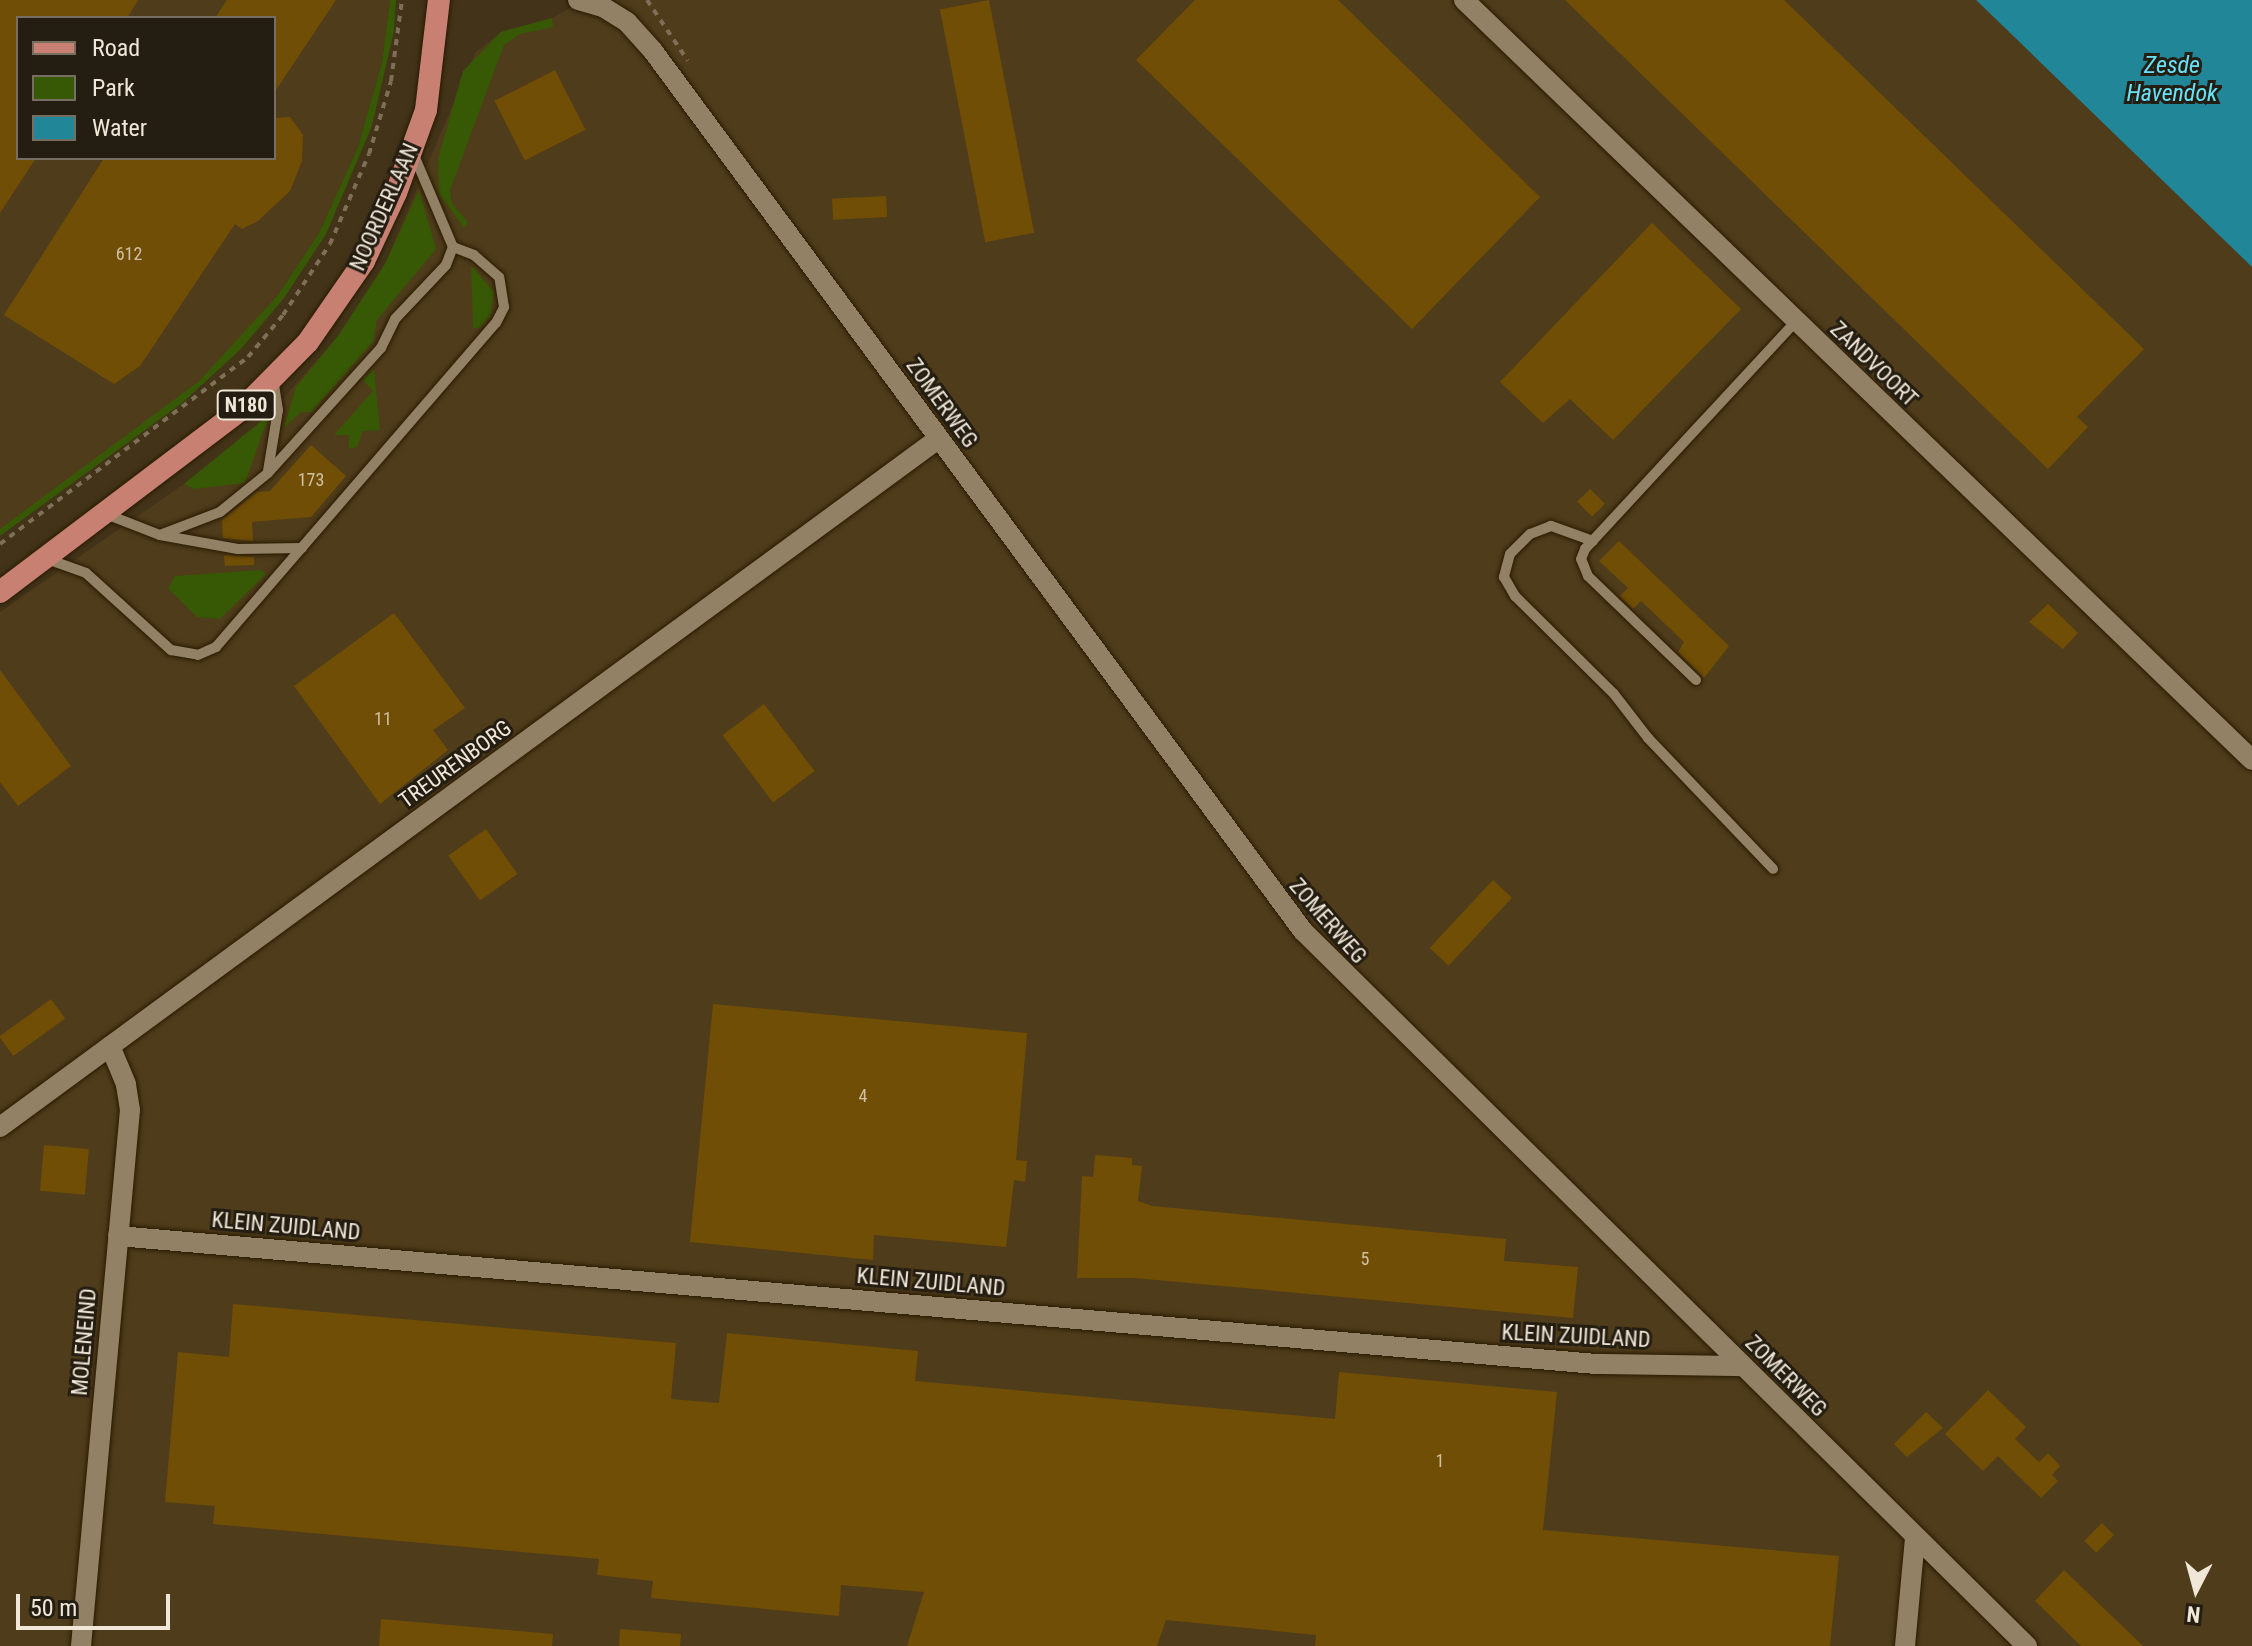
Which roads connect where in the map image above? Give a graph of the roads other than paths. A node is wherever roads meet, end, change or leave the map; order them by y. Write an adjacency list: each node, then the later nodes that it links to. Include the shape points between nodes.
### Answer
1 (439, 0): 4 (main road, NOORDERLAAN / N180, via 426,110)
2 (578, 0): 8 (street, ZOMERWEG, via 627,22)
3 (1464, 0): 6 (street, ZANDVOORT)
4 (412, 150): 5 (lane); 7 (main road, NOORDERLAAN / N180, via 364,261 308,342)
5 (453, 247): 9 (lane, via 446,265 395,319 381,348); 13 (lane, via 474,255 499,277 504,307 496,323)
6 (1795, 322): 12 (lane); 17 (street, ZANDVOORT)
7 (273, 378): 9 (lane, via 278,410); 10 (main road, NOORDERLAAN / N180, via 241,410)
8 (938, 439): 19 (street, TREURENBORG); 22 (street, ZOMERWEG, via 1303,931)
9 (268, 473): 11 (lane, via 220,512)
10 (106, 514): 11 (lane); 14 (main road, NOORDERLAAN / N180)
11 (160, 535): 13 (lane, via 238,549)
12 (1593, 541): 16 (lane, via 1585,549 1583,569); 18 (lane, via 1551,526 1530,534 1510,554 1504,577 1515,596 1614,694 1648,738)
13 (302, 548): 14 (lane, via 216,647 198,655 171,650 86,573)
14 (46, 559): 15 (main road, NOORDERLAAN / N180)
15 (0, 592)
16 (1696, 680)
17 (2252, 760)
18 (1773, 869)
19 (110, 1046): 20 (street, TREURENBORG); 21 (street, MOLENEIND, via 130,1110)
20 (0, 1127)
21 (118, 1236): 22 (street, KLEIN ZUIDLAND, via 1597,1364); 24 (street, MOLENEIND)
22 (1741, 1366): 23 (street, ZOMERWEG)
23 (1915, 1538): 25 (street); 26 (street, ZOMERWEG)
24 (81, 1646)
25 (1905, 1646)
26 (2027, 1646)

